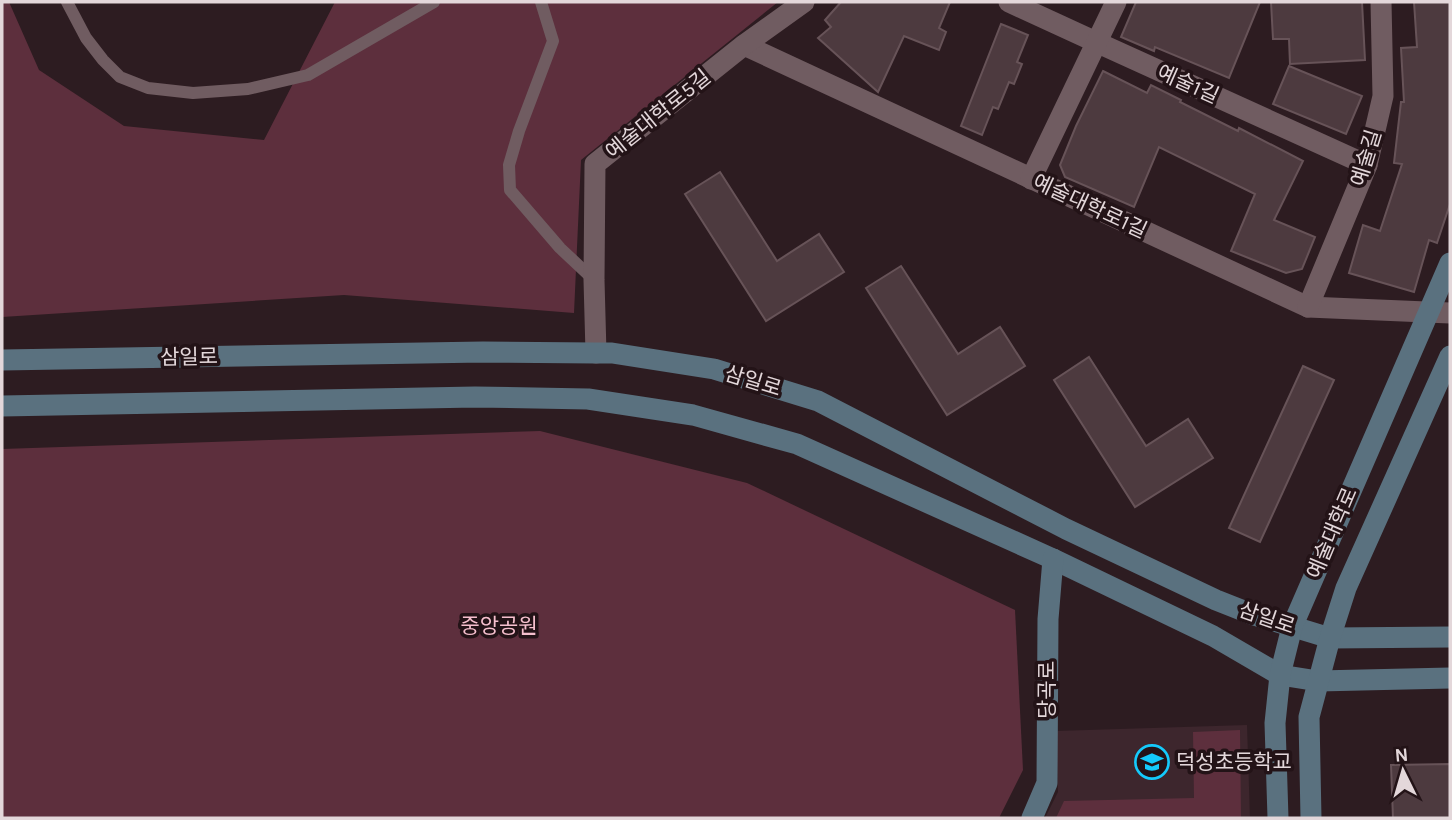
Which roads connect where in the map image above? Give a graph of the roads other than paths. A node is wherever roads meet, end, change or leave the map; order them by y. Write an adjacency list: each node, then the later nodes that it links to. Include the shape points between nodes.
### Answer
1 (67, 2): 2 (lane, via 86,37 120,78 148,88 193,93 248,89 308,75)
2 (434, 2)
3 (541, 2): 13 (lane, via 553,41 509,165 510,190)
4 (804, 2): 9 (street, 예술대학로5길)
5 (1009, 2): 8 (street, 예술1길)
6 (1116, 2): 8 (street)
7 (1381, 2): 10 (street, 예술길, via 1383,96)
8 (1096, 43): 10 (street, 예술1길); 11 (street)
9 (744, 45): 11 (street, 예술대학로1길); 13 (street, 예술대학로5길, via 595,164)
10 (1367, 164): 14 (street, 예술길)
11 (1031, 179): 14 (street, 예술대학로1길)
12 (1450, 263): 15 (main road, 예술대학로)
13 (594, 280): 17 (street, 예술대학로5길)
14 (1308, 307): 15 (street, 예술대학로1길)
15 (1428, 313): 16 (street, 예술대학로1길); 22 (main road, 예술대학로)
16 (1450, 313)
17 (596, 353): 19 (main road, 삼일로); 22 (main road, 삼일로, via 714,369 818,401 1091,541 1216,600)
18 (1450, 356): 24 (main road, 예술대학로, via 1352,575)
19 (2, 360)
20 (2, 406): 21 (main road, 삼일로, via 588,399 693,415 797,444)
21 (1053, 559): 25 (main road, 삼일로, via 1213,636); 28 (main road, 당곡로, via 1047,783)
22 (1292, 627): 24 (main road, 삼일로); 25 (main road, 예술대학로)
23 (1450, 636): 24 (main road, 삼일로)
24 (1330, 638): 27 (main road, 예술대학로)
25 (1280, 675): 27 (main road, 삼일로); 29 (main road, 예술대학로, via 1275,723)
26 (1450, 678): 27 (main road, 삼일로)
27 (1318, 681): 30 (main road, 예술대학로, via 1309,717)
28 (1032, 818)
29 (1278, 818)
30 (1311, 818)

